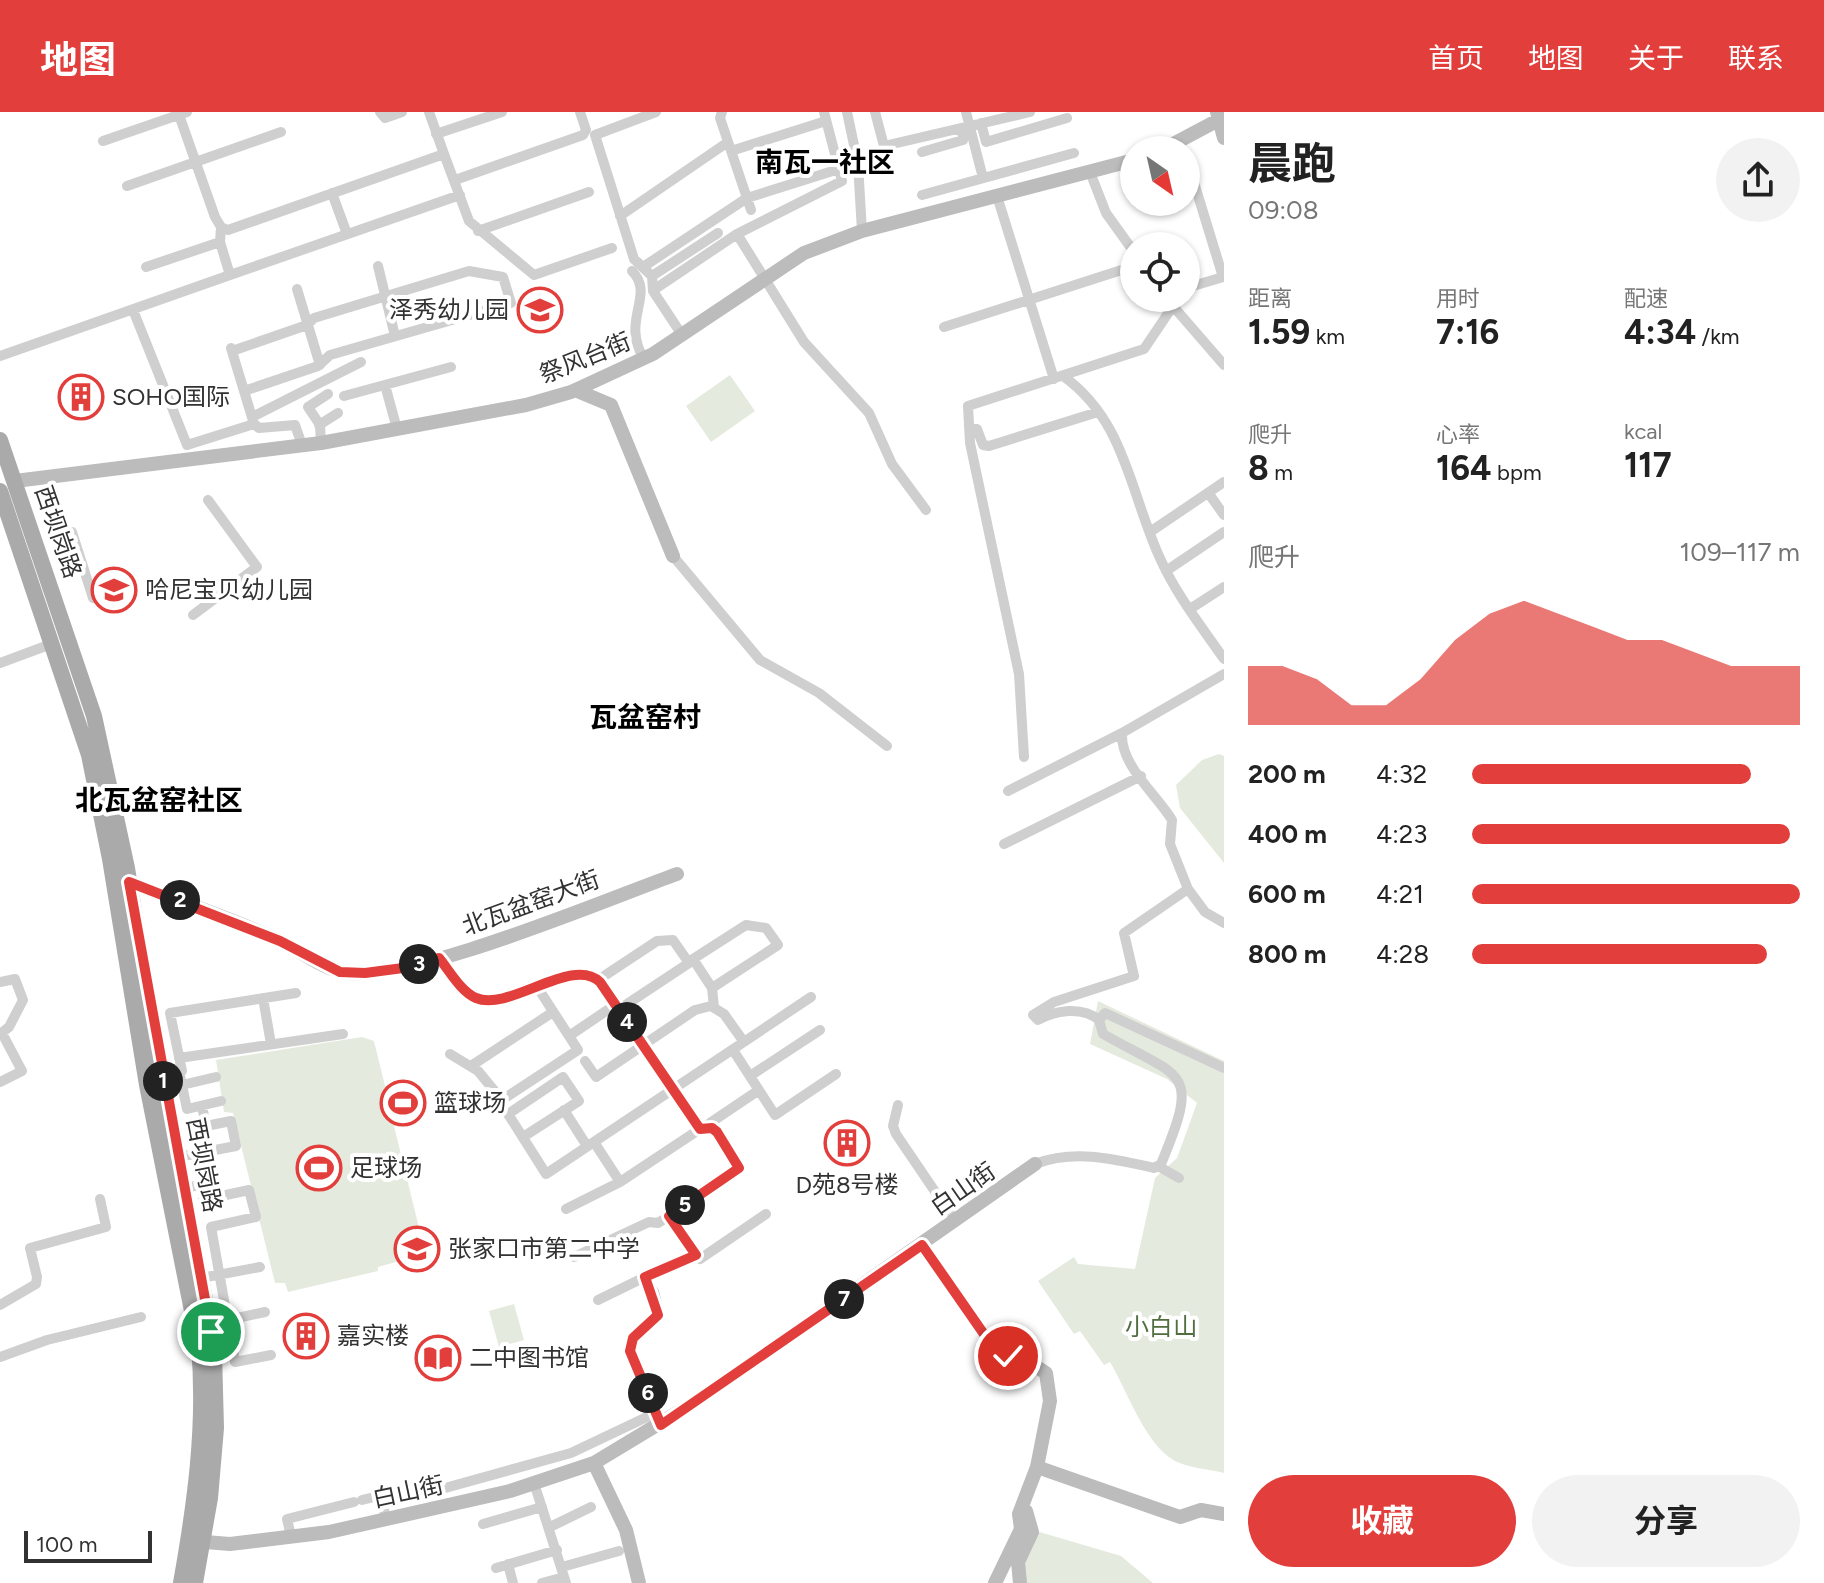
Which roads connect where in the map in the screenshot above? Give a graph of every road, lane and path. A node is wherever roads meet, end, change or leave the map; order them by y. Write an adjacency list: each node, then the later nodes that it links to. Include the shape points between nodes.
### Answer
1 (380, 112): 2 (street, via 385,118)
2 (402, 112)
3 (429, 112): 19 (street)
4 (502, 112): 19 (street)
5 (580, 112): 32 (street, via 583,135)
6 (656, 112): 42 (street, via 595,135)
7 (722, 112): 23 (street)
8 (847, 112): 45 (street, via 858,164)
9 (875, 112): 17 (street, via 884,146)
10 (966, 112): 17 (street)
11 (1030, 112): 17 (street)
12 (1217, 112): 21 (main road)
13 (182, 113): 22 (street); 27 (street)
14 (825, 116): 23 (street); 29 (street)
15 (1224, 117): 20 (main road)
16 (1067, 118): 17 (street, via 986,142)
17 (971, 126): 24 (street, via 963,140); 31 (street)
18 (281, 132): 27 (street)
19 (436, 134): 26 (street)
20 (1188, 136)
21 (1224, 138)
22 (103, 141)
23 (730, 147): 39 (street); 42 (street)
24 (922, 152)
25 (1074, 153): 31 (street)
26 (444, 154): 32 (street); 35 (street)
27 (196, 162): 33 (street); 43 (street)
28 (1120, 164): 30 (main road, 祭风台街)
29 (839, 169): 39 (street); 49 (street, via 842,181)
30 (1090, 172): 38 (main road, 祭风台街); 46 (street)
31 (983, 178): 37 (street)
32 (455, 180): 36 (street)
33 (127, 186)
34 (589, 192): 44 (street)
35 (332, 193): 43 (street, via 228,230); 48 (street)
36 (460, 195): 44 (street); 48 (street)
37 (922, 195)
38 (997, 196): 45 (main road, 祭风台街); 63 (street)
39 (747, 198): 41 (street); 54 (street)
40 (1200, 202): 59 (street, via 1223,277)
41 (751, 210)
42 (620, 216): 54 (street)
43 (221, 227): 50 (street)
44 (478, 231): 51 (street, via 534,275)
45 (862, 231): 58 (main road, 祭风台街, via 804,253)
46 (1120, 232)
47 (718, 233): 57 (street)
48 (347, 234): 56 (street)
49 (737, 234): 58 (street); 61 (street)
50 (220, 242): 53 (street); 56 (street)
51 (612, 248)
52 (378, 266): 62 (street)
53 (146, 267)
54 (638, 269): 57 (street); 72 (street, via 642,292 633,339)
55 (1120, 271): 63 (street)
56 (230, 275): 64 (street)
57 (652, 276): 61 (street)
58 (766, 277): 69 (main road, 祭风台街); 96 (street, via 804,342 869,413 892,464)
59 (1200, 284)
60 (297, 289): 67 (street)
61 (655, 289): 69 (street)
62 (386, 296): 67 (street, via 314,318); 70 (street); 70 (street, via 469,271 503,277 511,303)
63 (1029, 300): 68 (street); 77 (street)
64 (133, 310): 71 (street); 85 (street, via 187,445)
65 (1164, 312): 77 (street, via 1144,349)
66 (1178, 312): 75 (street)
67 (307, 325): 74 (street); 80 (street, via 232,349)
68 (944, 327)
69 (682, 335): 72 (main road, 祭风台街)
70 (395, 336): 74 (street, via 330,355)
71 (0, 356)
72 (644, 359): 79 (main road, 祭风台街)
73 (361, 362): 85 (street)
74 (320, 365): 80 (street)
75 (1224, 365)
76 (451, 367): 78 (street)
77 (1059, 378): 83 (street, via 1085,393); 87 (street, via 968,406)
78 (385, 385): 82 (street); 88 (street)
79 (575, 390): 88 (main road, 祭风台街, via 526,405); 101 (main road, via 611,405)
80 (244, 391): 85 (street)
81 (328, 394): 86 (street, via 308,407)
82 (344, 396)
83 (1098, 412): 87 (street, via 989,446 983,445 977,429); 99 (street, via 1128,462)
84 (338, 413): 86 (street)
85 (253, 421): 91 (street, via 259,428 295,425)
86 (319, 425): 90 (street)
87 (969, 427): 113 (street, via 1019,674)
88 (397, 429): 90 (main road, 祭风台街)
89 (0, 440): 93 (main road, 西坝岗路)
90 (321, 443): 91 (main road, 祭风台街)
91 (302, 445): 93 (main road, 祭风台街)
92 (1224, 482): 94 (street)
93 (7, 484): 107 (main road, 西坝岗路); 118 (main road, 西坝岗路, via 94,716)
94 (1209, 494): 97 (street); 99 (street)
95 (208, 500): 106 (street, via 257,567)
96 (926, 510)
97 (1224, 515)
98 (72, 532): 104 (street)
99 (1150, 532): 102 (street)
100 (1224, 532): 102 (street)
101 (673, 556): 112 (street, via 760,660 819,693)
102 (1166, 571): 105 (street)
103 (1224, 587): 105 (street)
104 (93, 598)
105 (1190, 609): 108 (street)
106 (193, 615)
107 (54, 643): 109 (street); 118 (main road, 西坝岗路)
108 (1224, 659)
109 (0, 663)
110 (1224, 674): 111 (street)
111 (1122, 733): 114 (street, via 1124,750); 115 (street)
112 (887, 746)
113 (1024, 757)
114 (1141, 776): 116 (street); 119 (street, via 1172,820 1170,844)
115 (1008, 791)
116 (1004, 844)
117 (677, 874): 121 (main road, 北瓦盆窑大街)
118 (122, 884): 121 (main road, 北瓦盆窑大街, via 280,941 340,972 390,970); 134 (main road, 西坝岗路); 190 (main road, 西坝岗路, via 144,1073)
119 (1188, 889): 120 (street, via 1205,912); 135 (street, via 1124,933 1134,976 1054,1002 1033,1015 1038,1020 1080,1011)
120 (1224, 923)
121 (439, 958): 125 (street, via 477,999 495,1001)
122 (691, 961): 123 (street, via 673,940 657,941); 126 (street); 126 (street, via 746,925 766,928 778,945); 130 (street)
123 (598, 980): 125 (street, via 581,975); 130 (street)
124 (0, 982): 137 (street, via 15,979 23,1000)
125 (536, 985): 132 (street)
126 (712, 988): 131 (street)
127 (296, 993): 129 (street)
128 (811, 997): 140 (street)
129 (263, 998): 133 (street); 141 (street)
130 (617, 1007): 139 (street); 142 (street)
131 (714, 1007): 140 (street); 142 (street, via 695,1010)
132 (553, 1012): 139 (street); 147 (street)
133 (170, 1013): 134 (street); 145 (street)
134 (152, 1016): 151 (main road, 西坝岗路)
135 (1099, 1020): 148 (street, via 1112,1014); 167 (street, via 1103,1034 1173,1073 1182,1084 1183,1113)
136 (820, 1030): 152 (street)
137 (1, 1034): 154 (street, via 22,1071)
138 (343, 1034): 141 (street)
139 (569, 1036): 147 (street, via 578,1050 502,1100)
140 (744, 1042): 143 (street)
141 (271, 1044): 145 (street)
142 (643, 1046): 146 (street, via 596,1077); 156 (street)
143 (733, 1050): 152 (street); 156 (street)
144 (450, 1054): 147 (street)
145 (179, 1058): 149 (street)
146 (585, 1061)
147 (471, 1066)
148 (1224, 1068)
149 (179, 1071): 151 (street); 155 (street)
150 (836, 1074): 157 (street, via 775,1115)
151 (161, 1075): 165 (main road, 西坝岗路)
152 (750, 1076): 157 (street)
153 (216, 1077): 155 (street)
154 (0, 1082)
155 (182, 1085): 160 (street, via 187,1109)
156 (673, 1089): 162 (street); 164 (street)
157 (759, 1090): 162 (street)
158 (221, 1101): 160 (street)
159 (898, 1105): 177 (street, via 896,1134)
160 (202, 1106): 165 (street, via 206,1126 231,1121 236,1146)
161 (564, 1110): 163 (street); 163 (street, via 579,1101 563,1077 508,1114); 164 (street)
162 (704, 1129): 170 (street); 176 (street, via 717,1132 739,1168)
163 (523, 1137): 164 (street, via 546,1174)
164 (591, 1144): 170 (street)
165 (178, 1157): 171 (main road, 西坝岗路)
166 (1035, 1164): 167 (street, 白山街, via 1071,1156); 177 (main road, 白山街)
167 (1158, 1166): 169 (street)
168 (204, 1168): 171 (street, via 206,1184)
169 (1179, 1178)
170 (620, 1182): 174 (street)
171 (184, 1188): 179 (main road, 西坝岗路)
172 (100, 1199): 189 (street, via 106,1227 30,1248 36,1284)
173 (203, 1200): 178 (street, via 249,1190 256,1217 211,1227)
174 (566, 1209)
175 (766, 1214): 181 (street, via 700,1259)
176 (669, 1216): 181 (street); 182 (street)
177 (955, 1221): 180 (main road, 白山街)
178 (212, 1231): 179 (street); 184 (street)
179 (193, 1235): 186 (main road, 西坝岗路)
180 (922, 1245): 197 (main road, 白山街); 199 (main road, via 995,1350 1023,1358 1046,1373 1050,1401)
181 (696, 1255): 185 (street)
182 (574, 1257)
183 (260, 1267): 184 (street)
184 (220, 1275): 186 (street); 193 (street)
185 (645, 1277): 187 (street); 188 (street)
186 (201, 1278): 190 (main road, 西坝岗路)
187 (652, 1292): 197 (main road, via 658,1315 633,1338 630,1351)
188 (598, 1300)
189 (0, 1305)
190 (200, 1311): 194 (main road, 西坝岗路); 212 (main road, 西坝岗路)
191 (265, 1312): 193 (street)
192 (141, 1317): 196 (street)
193 (228, 1324): 194 (street); 195 (street, via 235,1362)
194 (211, 1332): 212 (main road, 西坝岗路, via 216,1428)
195 (271, 1355)
196 (0, 1357)
197 (655, 1420): 198 (main road, 白山街); 203 (street, via 571,1453)
198 (594, 1463): 200 (main road, 白山街); 222 (main road, via 626,1530)
199 (1037, 1467): 204 (main road); 207 (main road, via 1180,1517 1201,1510)
200 (534, 1483): 205 (street); 208 (main road, 白山街)
201 (403, 1490): 202 (street)
202 (381, 1495): 208 (street); 211 (street, via 287,1519)
203 (420, 1495)
204 (1023, 1503): 223 (main road, via 1021,1529); 224 (main road, via 1032,1532 1018,1562)
205 (542, 1507): 209 (street); 210 (street)
206 (591, 1507): 210 (street)
207 (1224, 1514)
208 (386, 1519): 211 (main road, 白山街)
209 (483, 1524)
210 (550, 1527): 213 (street)
211 (291, 1536): 212 (main road, 白山街)
212 (195, 1542): 218 (main road, 西坝岗路); 219 (main road, 西坝岗路)
213 (557, 1550): 215 (street); 217 (street)
214 (619, 1551): 217 (street)
215 (508, 1564): 216 (street); 220 (street)
216 (496, 1568)
217 (564, 1576): 221 (street)
218 (181, 1583)
219 (195, 1583)
220 (513, 1583)
221 (542, 1583)
222 (639, 1583)
223 (995, 1583)
224 (1020, 1583)

